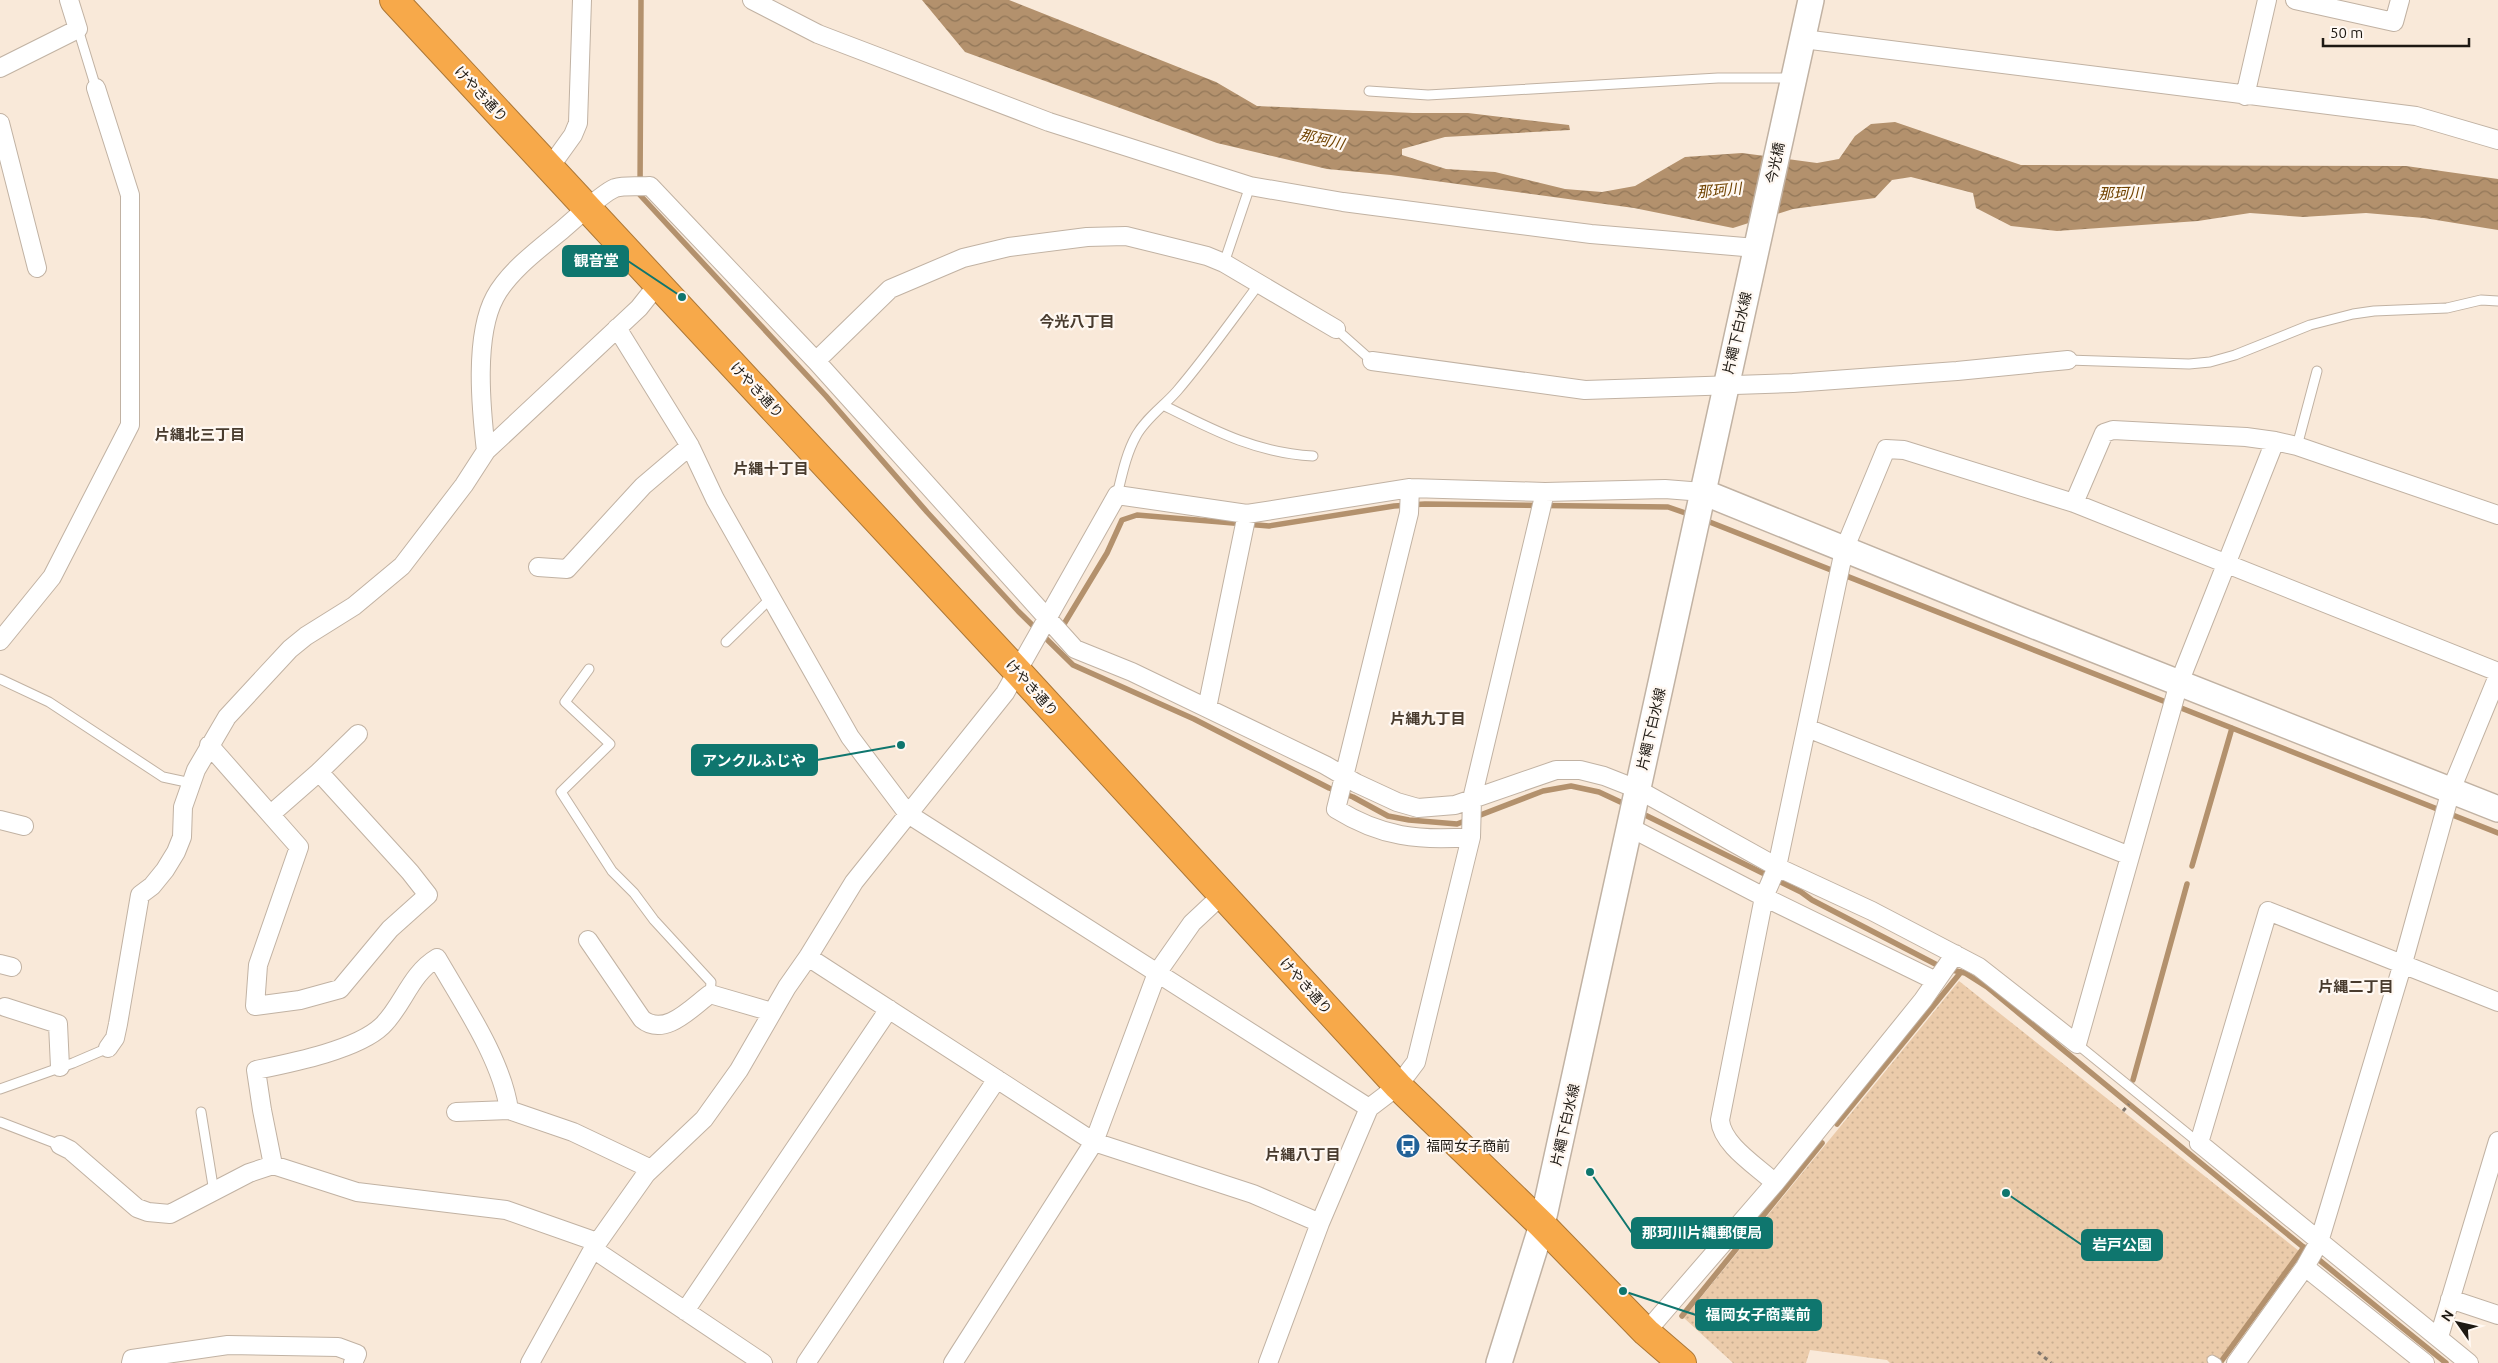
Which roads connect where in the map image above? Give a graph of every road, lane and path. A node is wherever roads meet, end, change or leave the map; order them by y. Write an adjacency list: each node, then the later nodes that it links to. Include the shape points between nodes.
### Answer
1 (69, 0): 9 (street)
2 (394, 0): 18 (highway, けやき通り)
3 (582, 0): 18 (street, via 578,123 574,135)
4 (752, 0): 19 (street, via 818,34 1048,122)
5 (1811, 0): 10 (main road)
6 (2267, 0): 15 (street)
7 (2295, 0): 8 (street, via 2394,22)
8 (2400, 0)
9 (78, 29): 11 (street); 13 (lane)
10 (1802, 38): 12 (main road); 15 (street)
11 (0, 68)
12 (1792, 85): 14 (lane, via 1718,78 1428,95); 21 (main road, 今光橋)
13 (96, 88): 52 (street, via 130,195 130,425 52,577)
14 (1369, 91)
15 (2245, 96): 17 (street, via 2416,116)
16 (0, 123): 23 (street)
17 (2498, 140)
18 (550, 167): 20 (highway, けやき通り)
19 (1250, 186): 21 (street, via 1343,202 1591,234); 22 (lane)
20 (588, 208): 24 (highway, けやき通り); 30 (street, via 615,188 650,186); 38 (street, via 502,285 489,309 480,385)
21 (1758, 241): 33 (main road, 片繩下白水線)
22 (1224, 263): 25 (street); 30 (street, via 1190,251 1126,236 1087,237 1009,247 963,258 890,290)
23 (38, 268)
24 (658, 284): 27 (street, via 640,308); 55 (highway, けやき通り)
25 (1259, 284): 28 (street); 34 (lane, via 1218,340)
26 (2498, 301): 29 (lane, via 2353,314 2310,325 2210,362)
27 (618, 328): 36 (street); 38 (street)
28 (1336, 329): 31 (lane)
29 (2068, 360): 33 (street, via 1957,372)
30 (816, 361): 51 (street)
31 (1372, 361): 33 (street, via 1585,390)
32 (2317, 370): 37 (lane)
33 (1726, 385): 42 (main road, 片繩下白水線)
34 (1163, 405): 39 (lane, via 1263,450); 43 (lane, via 1136,436)
35 (2275, 442): 37 (street); 44 (street, via 2246,437 2113,430 2104,433); 48 (street)
36 (690, 446): 49 (street, via 643,486 567,569); 50 (street)
37 (2297, 446): 46 (street)
38 (486, 451): 62 (street, via 402,566 354,606 290,649 227,717)
39 (1314, 456)
40 (1410, 488): 41 (street); 45 (street); 64 (street, via 1408,513)
41 (1545, 492): 42 (street, via 1665,489); 68 (street)
42 (1703, 492): 47 (main road); 66 (main road, 片繩下白水線)
43 (1117, 494): 45 (street); 51 (street)
44 (2074, 503): 47 (street, via 1892,447 1882,453); 48 (street)
45 (1248, 514): 59 (street)
46 (2498, 515)
47 (1844, 550): 58 (main road); 60 (street)
48 (2225, 564): 56 (street); 58 (street)
49 (538, 567)
50 (770, 599): 53 (lane); 71 (street, via 850,737)
51 (1049, 618): 55 (street); 59 (street, via 1076,649)
52 (0, 641)
53 (726, 642)
54 (589, 669): 86 (lane, via 565,702 610,744 562,792 612,872 711,982)
55 (1018, 672): 71 (street, via 1005,693); 78 (highway, けやき通り)
56 (2498, 674): 67 (street)
57 (0, 679): 65 (lane, via 49,702 163,777)
58 (2179, 683): 67 (main road); 76 (street)
59 (1207, 708): 64 (street)
60 (1807, 728): 76 (street); 77 (street)
61 (358, 734): 63 (street)
62 (210, 745): 65 (street); 70 (street)
63 (319, 772): 70 (street); 70 (street, via 428,895 390,930 340,989 300,1000 255,1006 258,965 299,847)
64 (1346, 777): 68 (street, via 1397,802 1418,808 1455,805); 75 (street, via 1336,809 1353,820 1409,838)
65 (191, 783): 92 (street, via 183,807 182,838 176,852 152,886 140,895 116,1031)
66 (1637, 789): 68 (street, via 1588,772 1556,770); 74 (main road, 片繩下白水線); 77 (street)
67 (2451, 790): 69 (main road); 83 (street)
68 (1472, 799): 75 (street)
69 (2498, 809)
70 (271, 814)
71 (908, 814): 82 (street, via 854,882); 84 (street)
72 (0, 820): 73 (street)
73 (24, 826)
74 (1631, 828): 79 (street); 112 (main road, 片繩下白水線)
75 (1471, 837): 95 (street, via 1416,1062)
76 (2130, 856): 91 (street)
77 (1777, 867): 79 (street); 81 (street)
78 (1223, 894): 84 (street, via 1192,923); 95 (highway, けやき通り)
79 (1764, 897): 85 (street); 109 (street, via 1720,1120 1721,1131 1727,1138)
80 (588, 940): 86 (street, via 648,1024 662,1026 670,1023)
81 (1955, 954): 85 (street); 91 (street, via 2008,988)
82 (808, 957): 89 (street); 90 (street)
83 (2403, 963): 87 (street); 104 (street, via 2268,911); 113 (street)
84 (1158, 973): 97 (street); 103 (street)
85 (1936, 981): 109 (street)
86 (710, 994): 90 (street)
87 (2498, 1002)
88 (5, 1007): 93 (street, via 58,1024)
89 (889, 1009): 94 (street); 117 (street)
90 (772, 1012): 107 (street, via 739,1070 704,1119)
91 (2078, 1044): 104 (lane)
92 (108, 1048): 93 (lane)
93 (60, 1067): 96 (lane)
94 (997, 1079): 103 (street); 126 (street)
95 (1398, 1086): 97 (street); 112 (highway, けやき通り)
96 (0, 1089)
97 (1369, 1108): 111 (street)
98 (510, 1110): 100 (street); 106 (street, via 495,1060 437,958 420,972 387,1020 368,1036 336,1049 256,1070); 107 (street, via 573,1132)
99 (201, 1112): 110 (lane)
100 (456, 1112)
101 (0, 1122): 105 (lane)
102 (2498, 1141): 108 (street)
103 (1094, 1142): 111 (street, via 1273,1201); 127 (street)
104 (2199, 1143): 113 (street)
105 (60, 1146): 110 (street, via 70,1150 137,1208 148,1212 170,1214)
106 (273, 1165): 110 (street); 114 (street, via 357,1192 521,1214)
107 (651, 1169): 114 (street)
108 (2494, 1171): 116 (street)
109 (1775, 1183): 119 (street)
110 (214, 1192)
111 (1320, 1223): 128 (street)
112 (1542, 1225): 119 (highway, けやき通り); 129 (main road, 片繩下白水線)
113 (2319, 1242): 115 (street); 120 (street)
114 (595, 1246): 117 (street); 124 (street)
115 (2305, 1268): 132 (street); 133 (street)
116 (2450, 1299): 118 (street); 120 (street)
117 (685, 1311): 125 (street)
118 (2498, 1316)
119 (1646, 1332): 130 (highway, けやき通り)
120 (2438, 1337): 134 (street)
121 (2038, 1352): 131 (path)
122 (132, 1363): 123 (street, via 132,1359 228,1345 268,1345 338,1347 356,1354)
123 (353, 1363)
124 (530, 1363)
125 (763, 1363)
126 (806, 1363)
127 (953, 1363)
128 (1268, 1363)
129 (1499, 1363)
130 (1682, 1363)
131 (2051, 1363)
132 (2236, 1363)
133 (2425, 1363)
134 (2469, 1363)

